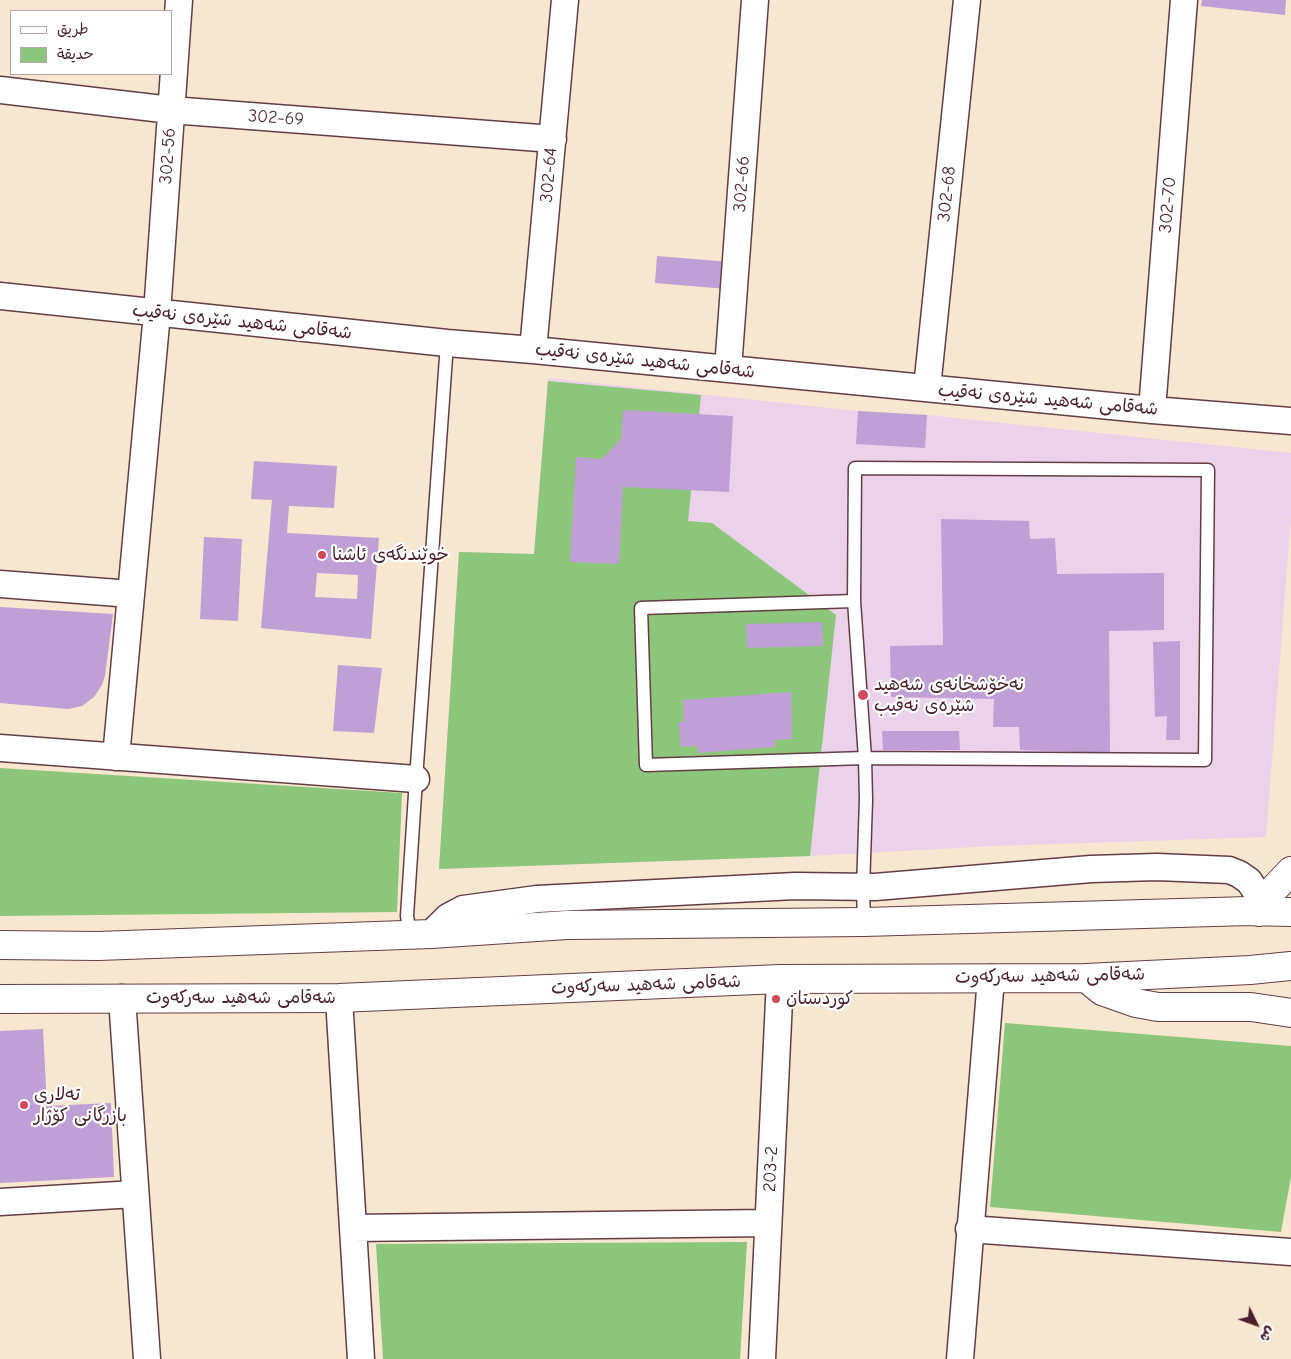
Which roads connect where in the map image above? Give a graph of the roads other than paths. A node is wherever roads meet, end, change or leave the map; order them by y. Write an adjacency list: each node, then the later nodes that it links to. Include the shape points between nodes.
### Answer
1 (179, 0): 7 (street, 302-56)
2 (565, 0): 8 (street, 302-64)
3 (755, 0): 13 (street, 302-66)
4 (967, 0): 14 (street, 302-68)
5 (1184, 0): 15 (street, 302-70)
6 (0, 90): 7 (street, 302-69)
7 (171, 110): 8 (street, 302-69); 10 (street, 302-56)
8 (553, 139): 12 (street, 302-64)
9 (0, 296): 10 (street, شەقامی شەهید شێرەی نەقیب)
10 (158, 313): 11 (street, شەقامی شەهید شێرەی نەقیب); 18 (street, 302-56)
11 (446, 343): 12 (street, شەقامی شەهید شێرەی نەقیب); 23 (lane)
12 (533, 350): 13 (street, شەقامی شەهید شێرەی نەقیب)
13 (728, 368): 14 (street, شەقامی شەهید شێرەی نەقیب)
14 (927, 388): 15 (street, شەقامی شەهید شێرەی نەقیب)
15 (1152, 410): 16 (street, شەقامی شەهید شێرەی نەقیب)
16 (1291, 421)
17 (0, 584): 18 (street)
18 (131, 594): 21 (street, 302-56)
19 (854, 601): 22 (lane); 22 (lane, via 641,608 646,765); 22 (lane, via 855,468 1208,470 1205,760)
20 (0, 748): 21 (street)
21 (116, 757): 23 (street)
22 (865, 758): 25 (lane)
23 (416, 779): 29 (lane, via 408,916)
24 (1291, 871): 26 (main road, via 1276,885)
25 (863, 888): 26 (street, via 1091,869 1229,870 1249,881 1259,900); 28 (lane); 29 (street, via 795,886 537,899 463,909)
26 (1259, 912): 27 (main road); 28 (main road)
27 (1291, 912)
28 (864, 922): 29 (main road, via 567,925)
29 (420, 934): 30 (main road, via 98,946)
30 (0, 945)
31 (1291, 966): 33 (main road, شەقامی شەهید سەرکەوت)
32 (991, 978): 33 (main road, شەقامی شەهید سەرکەوت); 34 (main road, شەقامی شەهید سەرکەوت); 43 (street)
33 (1086, 978): 38 (main road, via 1102,991 1136,1004 1251,1007)
34 (780, 979): 36 (main road, شەقامی شەهید سەرکەوت); 41 (street, 203-2)
35 (122, 998): 36 (main road, شەقامی شەهید سەرکەوت); 37 (main road, شەقامی شەهید سەرکەوت); 39 (street)
36 (339, 998): 42 (street)
37 (0, 999)
38 (1291, 1013)
39 (136, 1194): 40 (street); 45 (street)
40 (0, 1202)
41 (768, 1223): 42 (street); 47 (street, 203-2)
42 (353, 1228): 46 (street)
43 (969, 1229): 44 (street); 48 (street)
44 (1291, 1252)
45 (147, 1359)
46 (361, 1359)
47 (762, 1359)
48 (960, 1359)

